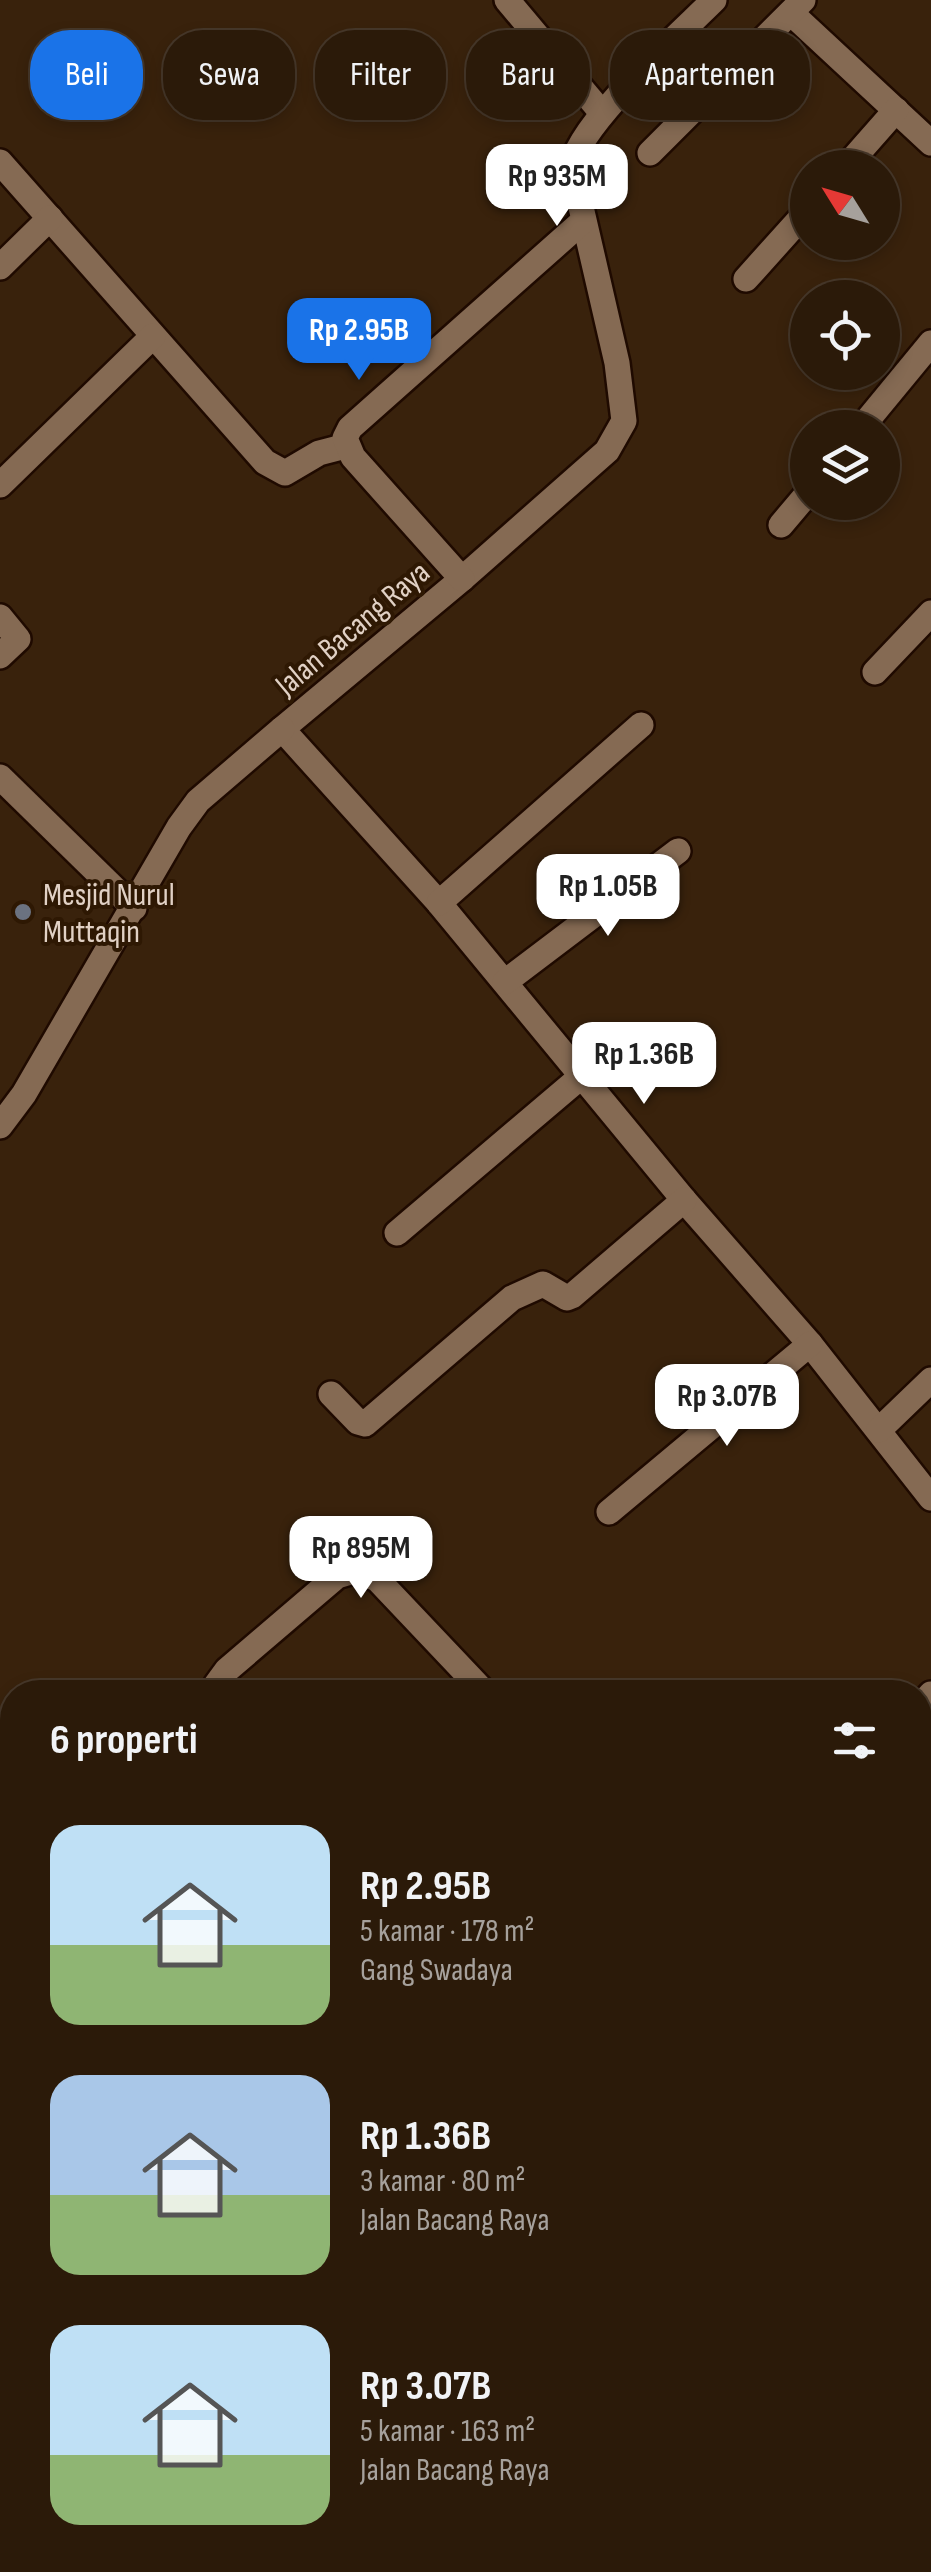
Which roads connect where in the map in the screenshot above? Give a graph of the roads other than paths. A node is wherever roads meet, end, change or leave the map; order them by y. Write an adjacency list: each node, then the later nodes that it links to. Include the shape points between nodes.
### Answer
1 (507, 0): 5 (street)
2 (714, 0): 5 (street, Jalan Bacang Raya)
3 (797, 7): 4 (street); 8 (street)
4 (896, 110): 6 (street); 7 (street)
5 (602, 113): 11 (street, Jalan Bacang Raya, via 572,155)
6 (931, 143)
7 (861, 150)
8 (650, 153)
9 (0, 162): 10 (street)
10 (50, 218): 13 (street); 15 (street)
11 (583, 221): 18 (street, via 350,428); 22 (street, Jalan Bacang Raya, via 624,421 607,451)
12 (790, 230): 14 (street)
13 (0, 268)
14 (746, 279)
15 (154, 336): 18 (street, via 274,469 294,470); 19 (street)
16 (931, 343): 17 (street)
17 (877, 410)
18 (346, 446): 22 (street)
19 (0, 485)
20 (790, 514): 21 (street)
21 (781, 525)
22 (462, 579): 28 (street, Jalan Bacang Raya)
23 (931, 613): 26 (street)
24 (0, 618): 25 (street, via 18,639)
25 (0, 656)
26 (876, 672)
27 (640, 724): 31 (street)
28 (282, 729): 31 (street, Jalan Bacang Raya); 32 (street, via 198,801)
29 (0, 777): 32 (street)
30 (678, 851): 33 (street)
31 (440, 903): 33 (street, Jalan Bacang Raya)
32 (134, 908): 35 (street)
33 (505, 982): 34 (street, Jalan Bacang Raya)
34 (582, 1075): 36 (street, Jalan Bacang Raya); 37 (street)
35 (0, 1126)
36 (684, 1200): 38 (street, Jalan Bacang Raya); 40 (street, via 572,1296 542,1284 512,1298 365,1424)
37 (397, 1232)
38 (810, 1344): 41 (street, Jalan Bacang Raya); 43 (street)
39 (931, 1380): 41 (street)
40 (331, 1394)
41 (879, 1430): 42 (street, Jalan Bacang Raya)
42 (931, 1498)
43 (608, 1512)
44 (220, 1680): 45 (street, via 337,1576 356,1570 377,1579)
45 (473, 1680)

